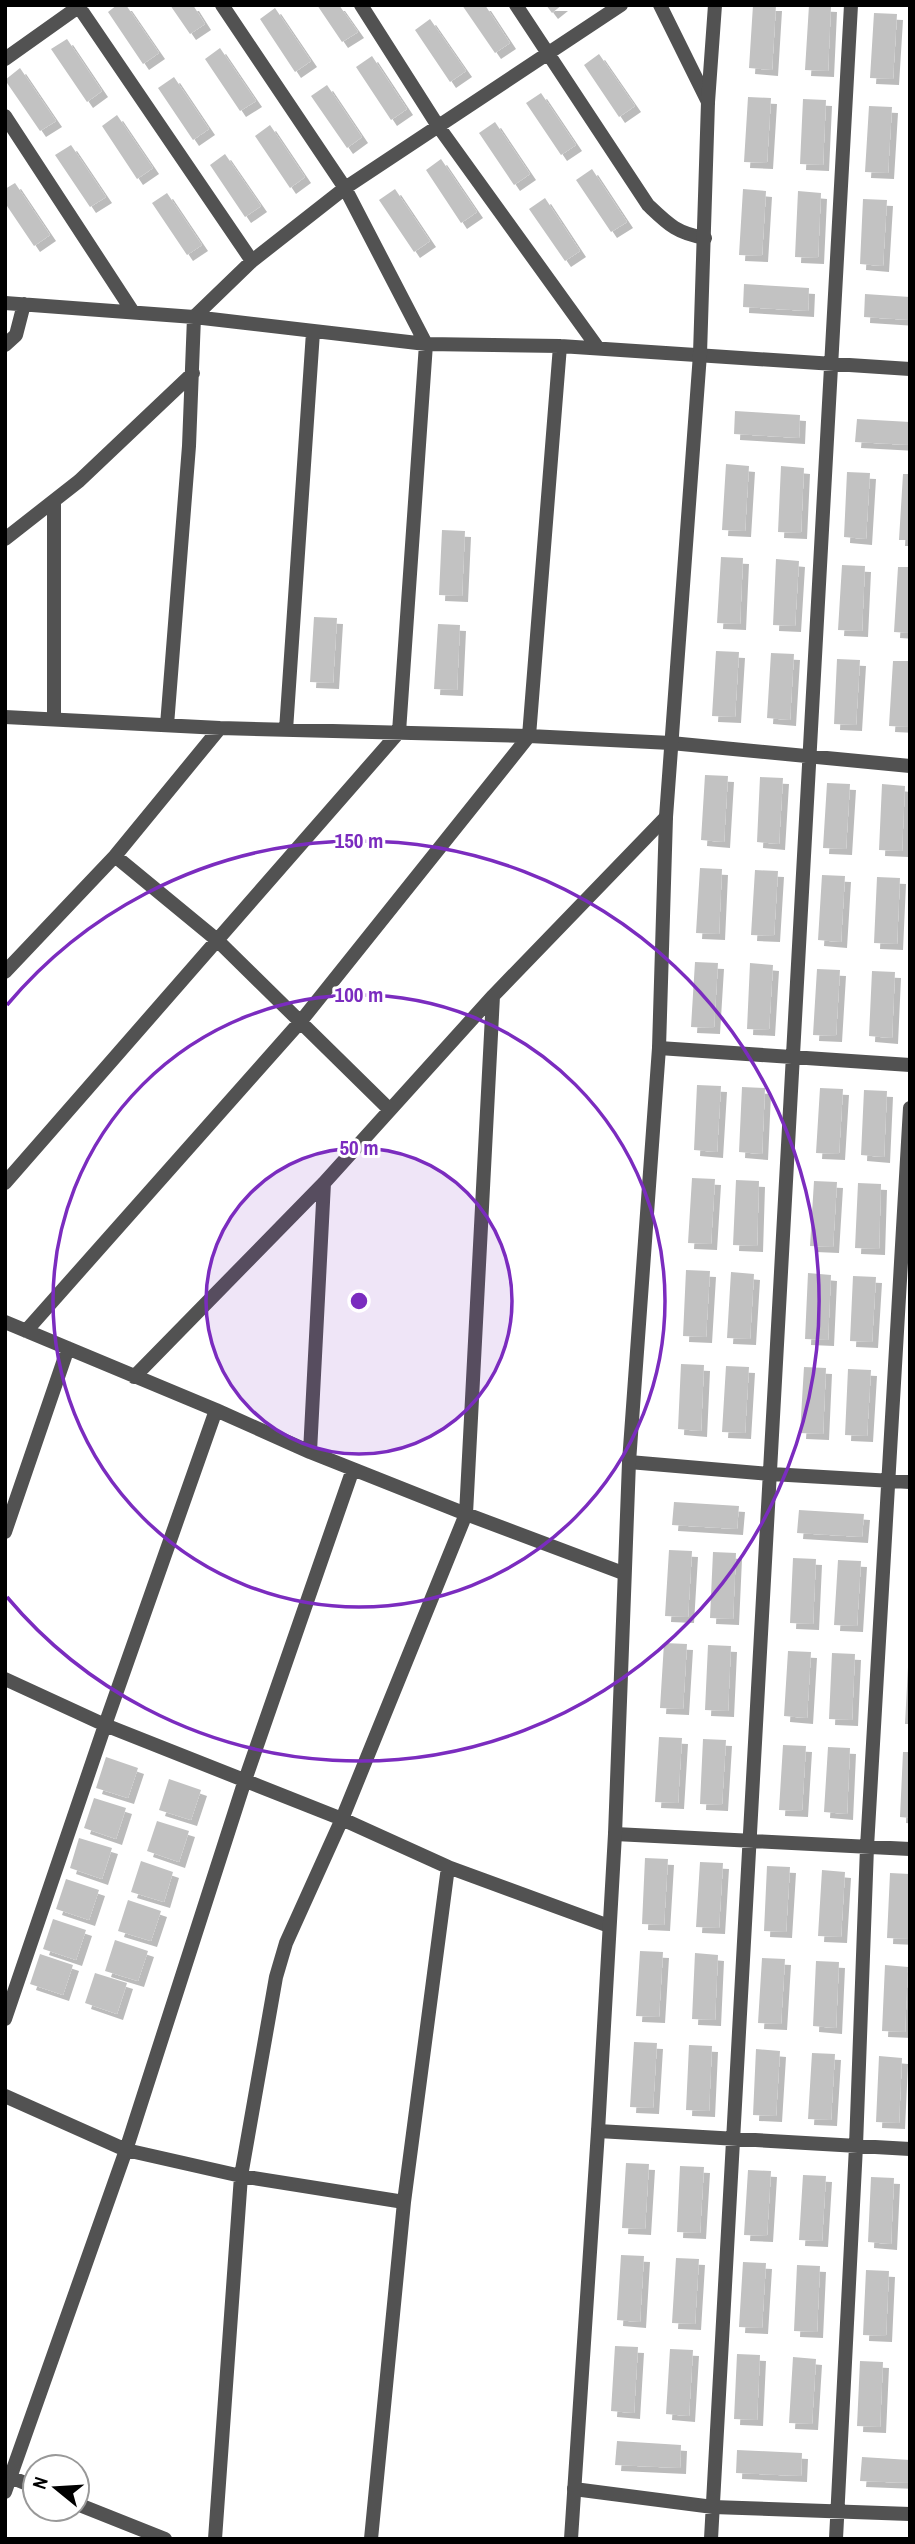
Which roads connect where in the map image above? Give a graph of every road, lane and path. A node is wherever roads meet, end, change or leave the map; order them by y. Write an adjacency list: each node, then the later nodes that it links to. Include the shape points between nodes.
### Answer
1 (222, 5): 14 (street)
2 (361, 5): 13 (street)
3 (516, 5): 9 (street)
4 (621, 5): 9 (street)
5 (660, 5): 11 (street)
6 (715, 5): 11 (street)
7 (851, 5): 27 (street)
8 (80, 6): 10 (street); 16 (street)
9 (548, 53): 13 (street); 15 (street, via 648,205 673,229)
10 (5, 59)
11 (708, 102): 15 (street)
12 (5, 116): 19 (street)
13 (438, 127): 14 (street); 25 (street)
14 (345, 188): 16 (street); 22 (street)
15 (705, 238): 26 (street)
16 (252, 261): 20 (street)
17 (5, 303): 18 (street)
18 (24, 304): 19 (street); 23 (street, via 16,335)
19 (133, 313): 20 (street)
20 (194, 317): 21 (street); 29 (street)
21 (313, 332): 22 (street); 36 (street)
22 (426, 344): 24 (street); 37 (street)
23 (5, 345)
24 (560, 346): 25 (street); 38 (street)
25 (598, 348): 26 (street)
26 (699, 354): 27 (street); 39 (street)
27 (833, 362): 28 (street); 40 (street)
28 (910, 369)
29 (193, 373): 30 (street); 34 (street)
30 (54, 501): 31 (street); 33 (street)
31 (5, 539)
32 (5, 717): 33 (street)
33 (54, 719): 34 (street)
34 (167, 725): 35 (street)
35 (220, 728): 36 (street); 43 (street)
36 (286, 730): 37 (street)
37 (399, 732): 38 (street); 44 (street)
38 (529, 736): 39 (street); 47 (street)
39 (671, 743): 40 (street); 42 (street)
40 (808, 755): 41 (street); 49 (street)
41 (910, 766)
42 (666, 817): 46 (street); 48 (street)
43 (116, 856): 44 (street); 45 (street)
44 (217, 940): 47 (street); 53 (street)
45 (5, 972)
46 (493, 996): 52 (street); 66 (street)
47 (301, 1021): 52 (street); 56 (street)
48 (659, 1048): 49 (street); 61 (street)
49 (794, 1058): 50 (street); 63 (street)
50 (910, 1065)
51 (910, 1108): 64 (street)
52 (390, 1110): 54 (street)
53 (5, 1183)
54 (324, 1183): 58 (street); 60 (street)
55 (5, 1322): 56 (street)
56 (26, 1331): 57 (street)
57 (68, 1348): 58 (street); 67 (street)
58 (134, 1377): 59 (street)
59 (216, 1410): 60 (street); 70 (street)
60 (310, 1452): 62 (street)
61 (628, 1462): 63 (street); 68 (street)
62 (353, 1469): 66 (street); 71 (street)
63 (771, 1474): 64 (street); 74 (street)
64 (888, 1480): 65 (street); 75 (street)
65 (910, 1482)
66 (466, 1514): 68 (street); 72 (street)
67 (5, 1532)
68 (623, 1573): 73 (street)
69 (5, 1679): 70 (street)
70 (105, 1725): 71 (street); 79 (street)
71 (245, 1780): 72 (street); 85 (street)
72 (342, 1819): 77 (street); 86 (street, via 286,1943 276,1977)
73 (615, 1834): 74 (street); 78 (street)
74 (751, 1842): 75 (street); 82 (street)
75 (867, 1847): 76 (street); 83 (street)
76 (910, 1849)
77 (448, 1867): 78 (street); 87 (street)
78 (609, 1926): 81 (street)
79 (5, 2019)
80 (5, 2096): 85 (street)
81 (598, 2131): 82 (street); 89 (street)
82 (733, 2139): 83 (street); 90 (street)
83 (856, 2146): 84 (street); 92 (street)
84 (910, 2149)
85 (127, 2150): 86 (street); 88 (street)
86 (241, 2176): 87 (street); 95 (street)
87 (404, 2202): 96 (street)
88 (7, 2482)
89 (574, 2489): 90 (street); 97 (street)
90 (713, 2507): 92 (street); 98 (street)
91 (91, 2510): 94 (street)
92 (837, 2511): 93 (street); 99 (street)
93 (910, 2514)
94 (165, 2539)
95 (215, 2539)
96 (371, 2539)
97 (571, 2539)
98 (711, 2539)
99 (836, 2539)

